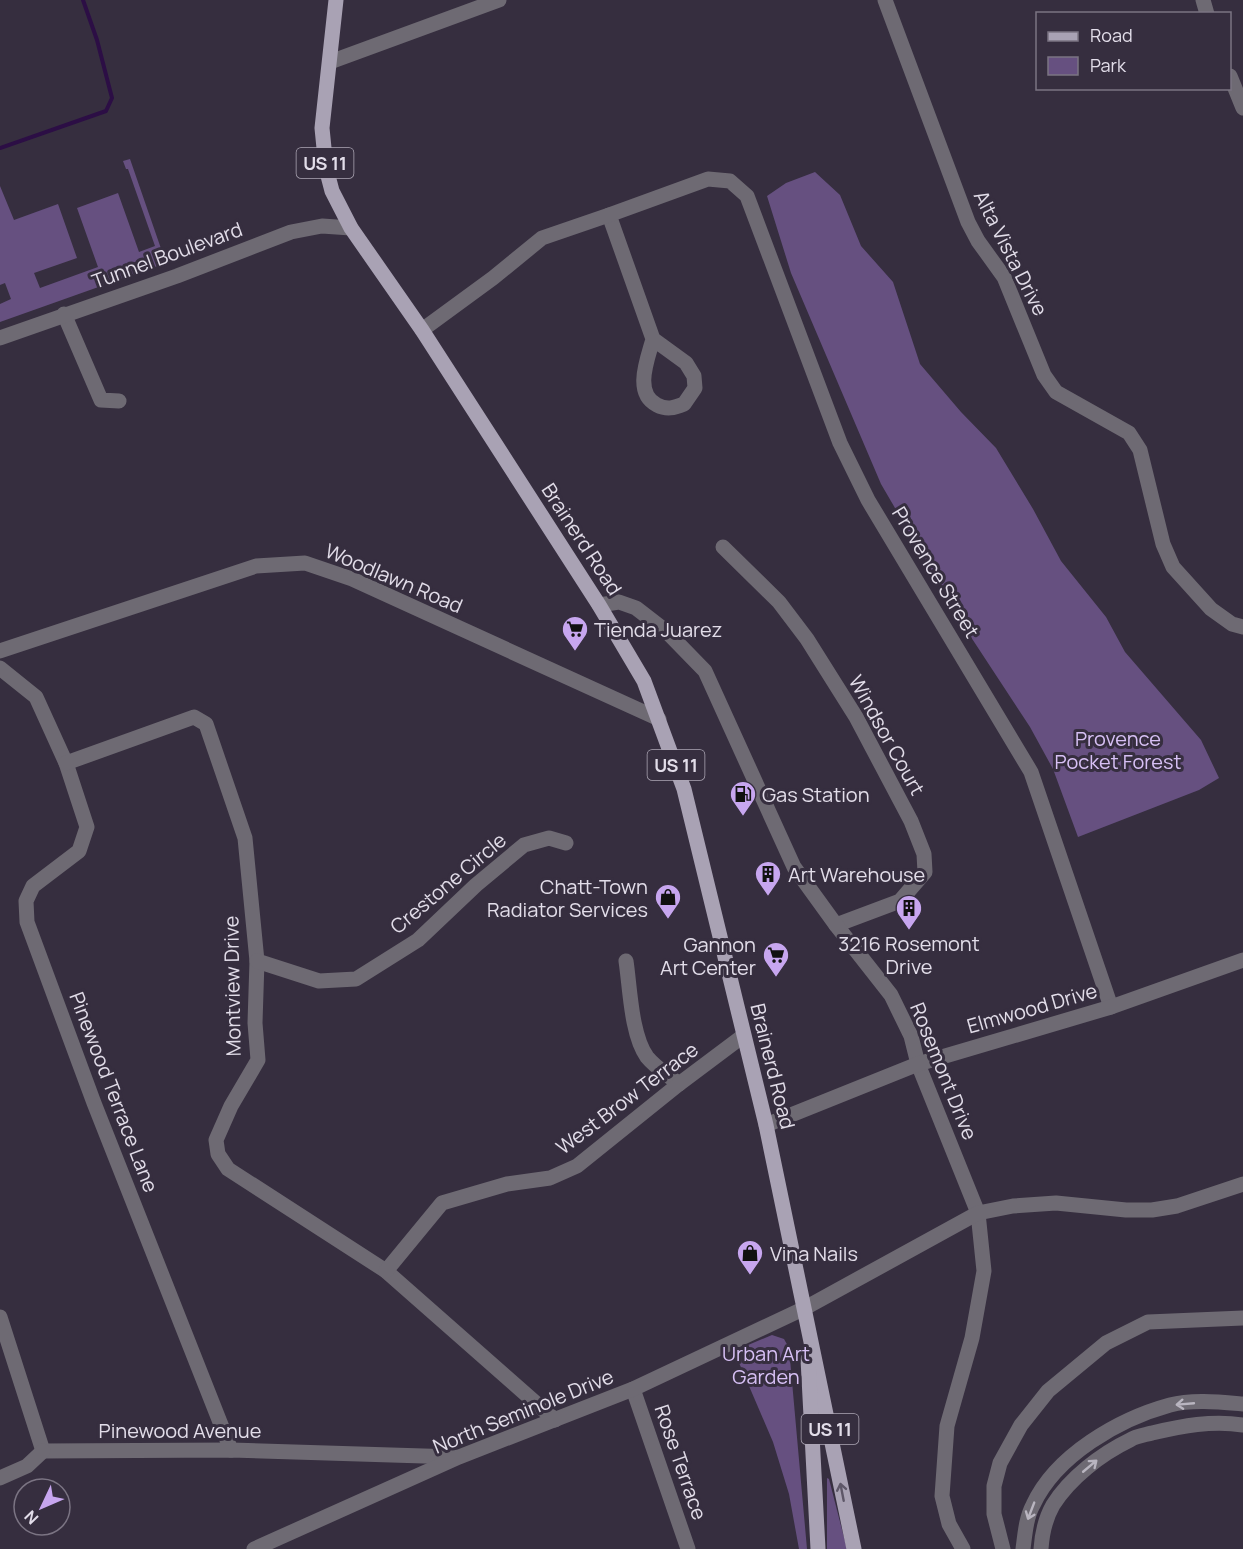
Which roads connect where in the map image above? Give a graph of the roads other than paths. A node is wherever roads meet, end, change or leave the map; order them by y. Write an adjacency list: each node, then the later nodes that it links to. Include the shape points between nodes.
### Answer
1 (336, 0): 4 (main road, Brainerd Road / US 11)
2 (499, 0): 4 (street)
3 (885, 0): 16 (street, Alta Vista Drive, via 968,222 1004,277 1044,375 1056,392 1129,433 1140,450 1163,544 1173,567 1211,609)
4 (330, 62): 8 (main road, Brainerd Road / US 11, via 321,128 326,168 332,191)
5 (1231, 78): 6 (street)
6 (1243, 108)
7 (609, 215): 10 (street, via 542,238); 12 (street); 26 (street, Provence Street, via 708,179 730,181 747,195 840,442 868,500 1031,772)
8 (351, 228): 9 (street, Tunnel Boulevard, via 322,226 291,232); 10 (main road, Brainerd Road / US 11)
9 (64, 314): 11 (street, Tunnel Boulevard); 13 (street, via 100,400)
10 (422, 330): 15 (main road, Brainerd Road / US 11)
11 (0, 338)
12 (653, 339): 12 (street, via 643,383 646,396 666,408 684,404 695,388 694,376 686,363)
13 (119, 401)
14 (723, 547): 22 (street, Windsor Court, via 779,602 807,639 856,717 911,821 924,854 925,872 900,901)
15 (599, 605): 19 (main road, Brainerd Road / US 11, via 644,681); 22 (street, Rosemont Drive, via 619,602 636,608 667,632 705,671 794,867)
16 (1243, 627)
17 (0, 651): 19 (street, Woodlawn Road, via 256,566 305,563 352,579)
18 (0, 668): 20 (street, via 36,697)
19 (659, 719): 27 (main road, Brainerd Road / US 11, via 684,789)
20 (66, 763): 24 (street, Montview Drive, via 194,717 206,724 244,838); 41 (street, Pinewood Terrace Lane, via 87,827 79,851 33,886 26,901 27,922)
21 (566, 843): 24 (street, Crestone Circle, via 549,838 524,845 418,940 356,978 319,981)
22 (836, 925): 28 (street, Rosemont Drive, via 891,995 911,1036)
23 (1243, 960): 26 (street, Elmwood Drive)
24 (257, 961): 33 (street, Montview Drive, via 258,1060 216,1140 218,1154 228,1169)
25 (626, 961): 29 (street, via 636,1030 645,1055)
26 (1112, 1007): 28 (street, Elmwood Drive)
27 (743, 1036): 29 (street, West Brow Terrace); 30 (main road, Brainerd Road / US 11)
28 (918, 1064): 30 (street, Elmwood Drive); 32 (street, Rosemont Drive)
29 (679, 1084): 33 (street, West Brow Terrace, via 577,1166 550,1178 507,1184 442,1203)
30 (766, 1125): 34 (main road, Brainerd Road / US 11)
31 (1243, 1184): 32 (street, North Seminole Drive, via 1177,1206 1152,1210 1056,1203)
32 (978, 1213): 34 (street, North Seminole Drive); 49 (street, Rosemont Drive, via 984,1271 972,1338 947,1426 942,1496 949,1524)
33 (386, 1271): 39 (street, Montview Drive)
34 (805, 1308): 37 (street, North Seminole Drive); 47 (main road, Brainerd Road / US 11); 48 (main road, Brainerd Road / US 11, one-way to 34)
35 (0, 1317): 42 (street)
36 (1243, 1318): 50 (street, via 1148,1322 1106,1343 1048,1391 1021,1425 1000,1463 994,1486 994,1514)
37 (633, 1389): 39 (street, North Seminole Drive); 46 (street, Rose Terrace)
38 (1243, 1404): 51 (street, one-way to 51, via 1171,1405 1103,1433 1044,1486 1027,1521)
39 (555, 1420): 43 (street, North Seminole Drive)
40 (1243, 1425): 52 (street, one-way to 40, via 1043,1528 1052,1506 1066,1487 1102,1456 1132,1439 1187,1425)
41 (231, 1450): 42 (street, Pinewood Avenue); 43 (street, Pinewood Avenue)
42 (43, 1451): 44 (street, via 27,1466)
43 (459, 1457): 45 (street, North Seminole Drive)
44 (0, 1478)
45 (254, 1549)
46 (688, 1549)
47 (818, 1549)
48 (854, 1549)
49 (963, 1549)
50 (1003, 1549)
51 (1023, 1549)
52 (1041, 1549)

